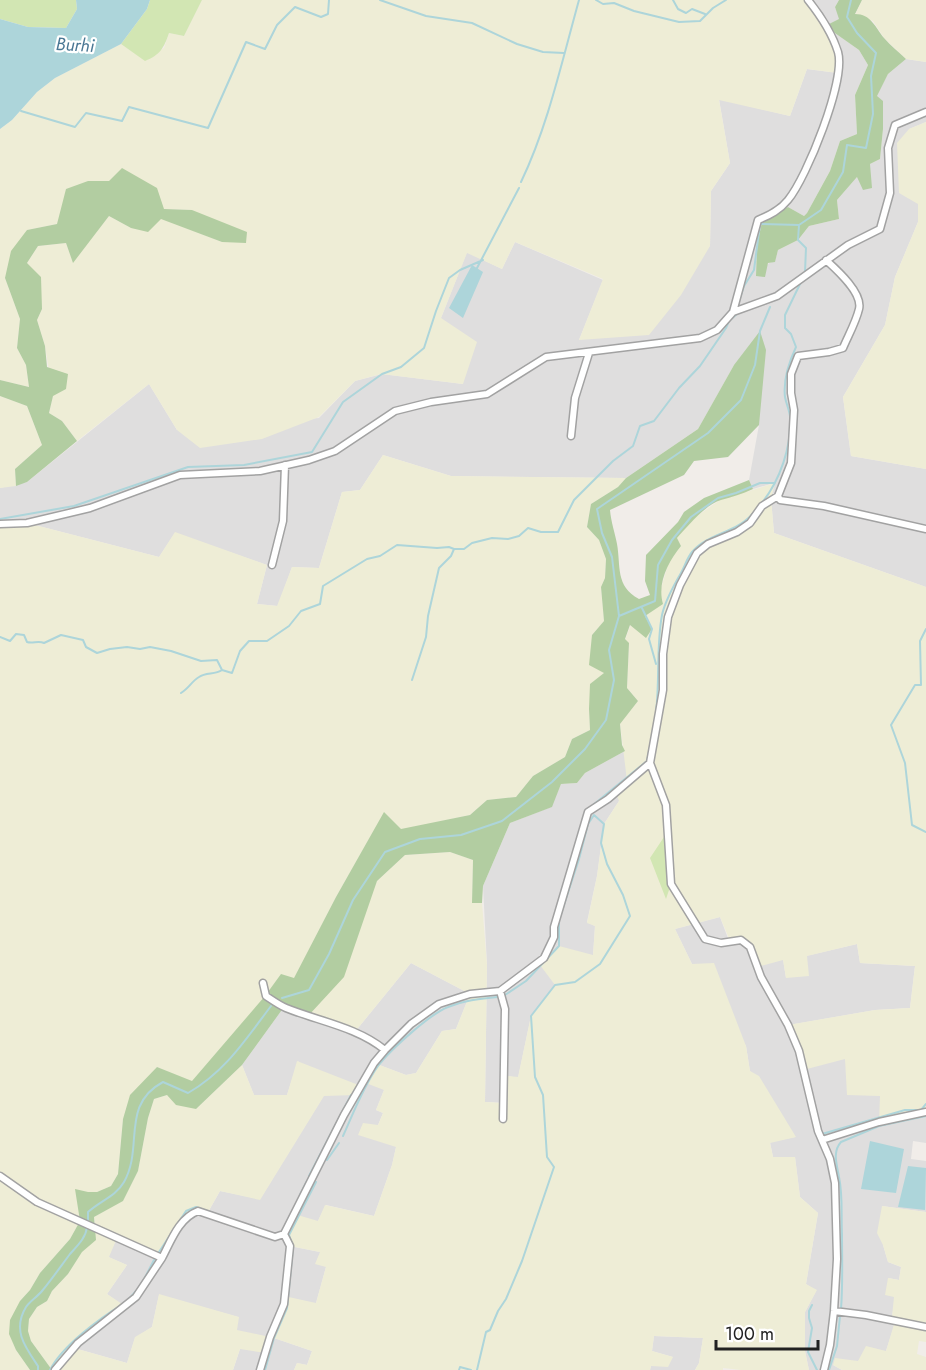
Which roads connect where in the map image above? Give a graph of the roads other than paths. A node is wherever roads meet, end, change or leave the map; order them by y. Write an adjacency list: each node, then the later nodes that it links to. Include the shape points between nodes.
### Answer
1 (808, 0): 4 (street, via 838,53 838,73 810,163 789,199 774,214 758,220)
2 (926, 112): 3 (street, via 895,125 888,148 890,192 879,229)
3 (826, 260): 4 (street, via 777,296); 8 (street, via 858,297 860,308 843,348 798,356 790,374 795,410 791,463)
4 (733, 312): 5 (street, via 717,330 700,338)
5 (589, 353): 6 (street, via 575,399); 7 (street, via 546,357 487,394 395,411 335,451)
6 (571, 436)
7 (285, 465): 9 (street, via 260,471 180,475 90,508 27,523); 11 (street, via 283,521)
8 (778, 496): 10 (street, via 780,500); 12 (street, via 762,506 750,523 697,553 680,585 668,616 663,690)
9 (0, 524)
10 (926, 529)
11 (272, 565)
12 (650, 763): 14 (street, via 588,812 554,937 544,958); 18 (street, via 666,805 671,884 705,939 721,943 741,940 750,946 800,1051)
13 (264, 983): 15 (street, via 266,996 284,1007 319,1018)
14 (500, 991): 15 (street, via 470,994 439,1004); 17 (street, via 505,1008)
15 (385, 1050): 20 (street, via 344,1115)
16 (926, 1112): 18 (street)
17 (503, 1119)
18 (822, 1140): 22 (street, via 830,1159 837,1208)
19 (0, 1176): 21 (street, via 37,1202)
20 (284, 1234): 21 (street, via 274,1237 198,1211 178,1228); 25 (street, via 290,1246 284,1304)
21 (162, 1258): 24 (street, via 136,1297 78,1342)
22 (834, 1311): 23 (street); 26 (street)
23 (926, 1327)
24 (55, 1370)
25 (260, 1370)
26 (824, 1370)

